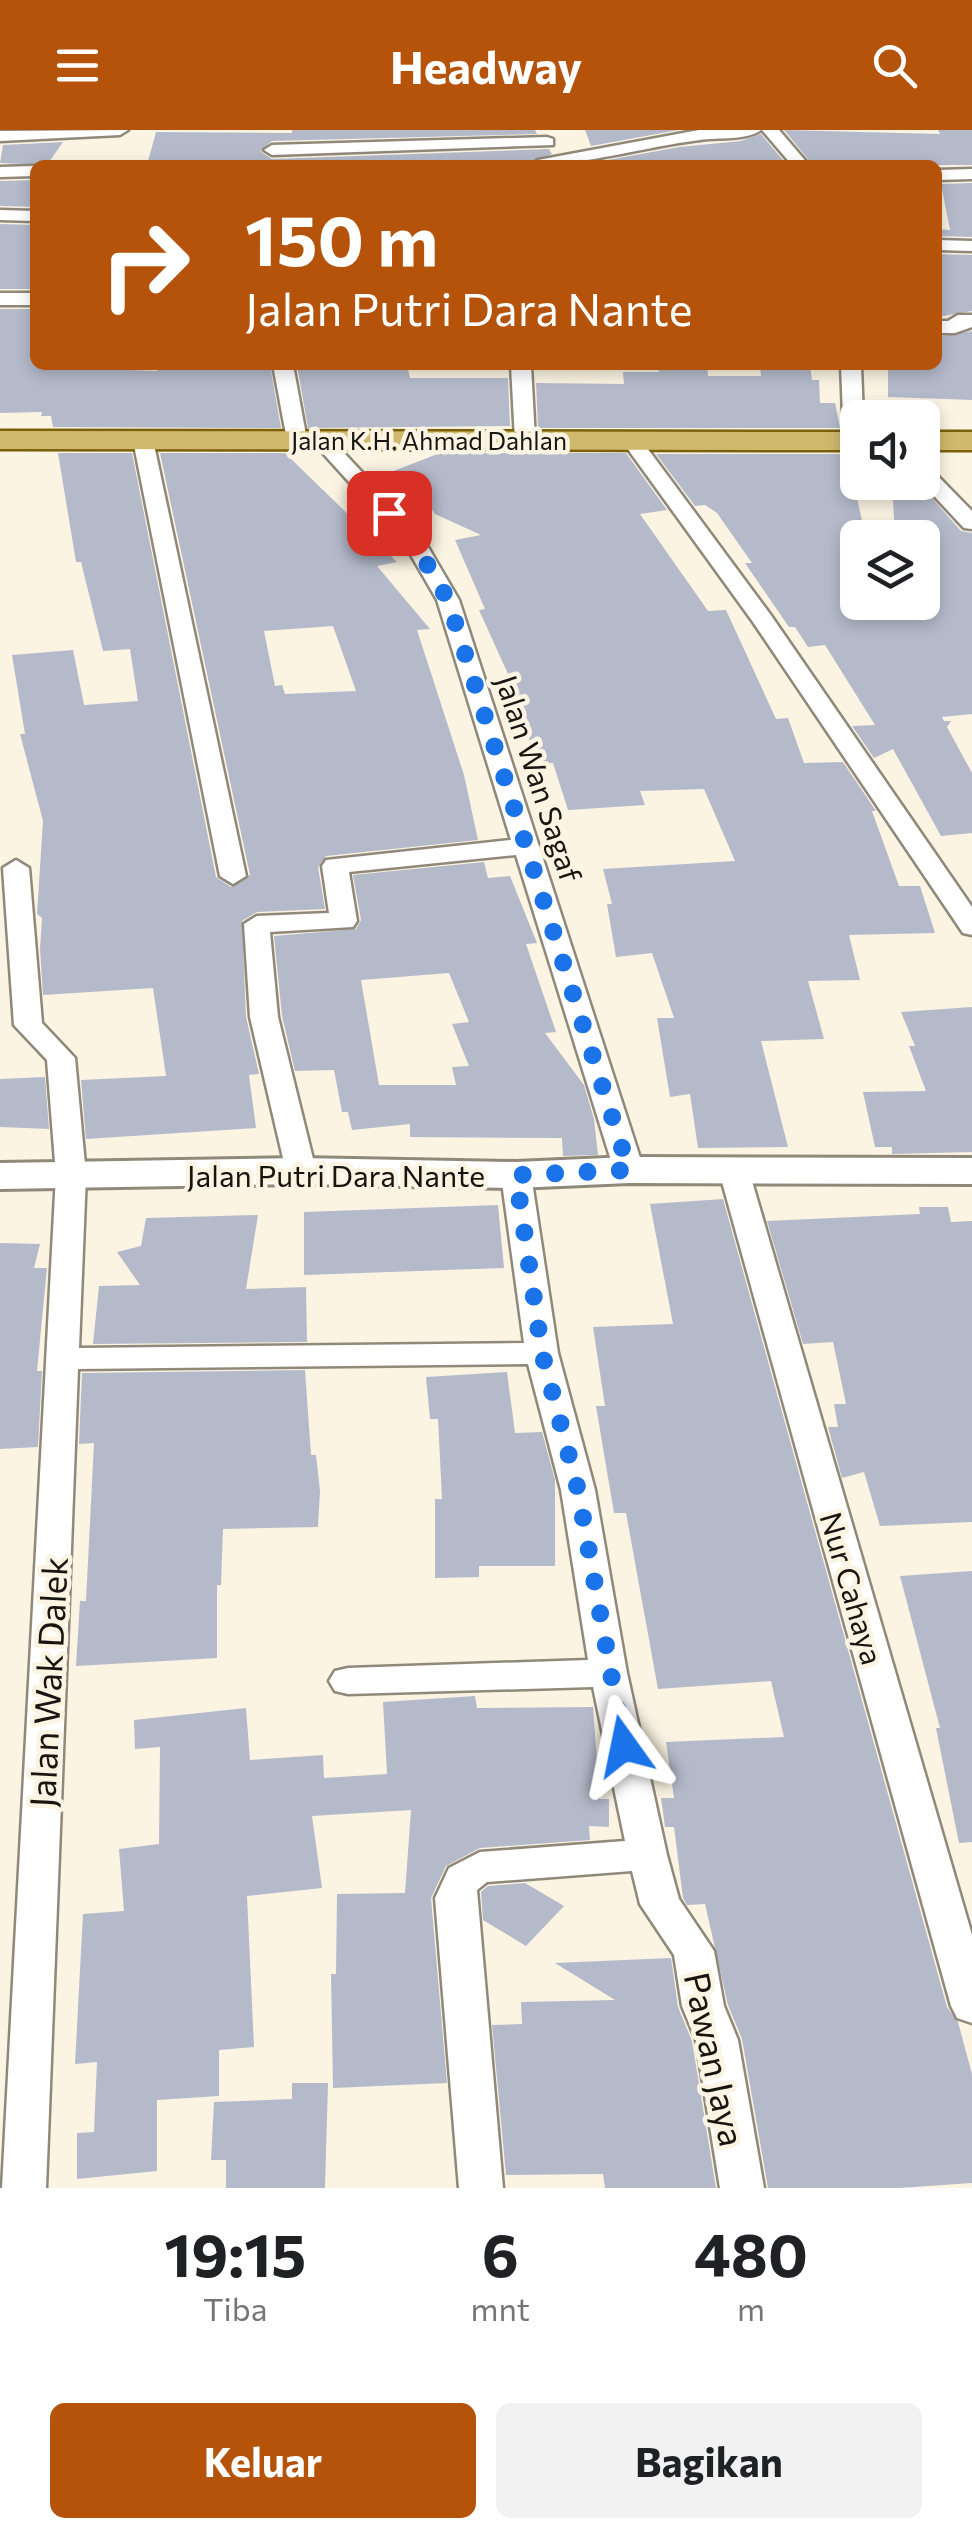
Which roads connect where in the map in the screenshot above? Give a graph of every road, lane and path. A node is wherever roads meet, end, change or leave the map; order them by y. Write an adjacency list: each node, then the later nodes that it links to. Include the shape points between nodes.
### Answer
1 (120, 130): 5 (street)
2 (271, 130): 7 (street)
3 (753, 130): 9 (street)
4 (770, 130): 10 (street)
5 (0, 136)
6 (543, 136): 7 (street); 8 (street)
7 (273, 157)
8 (562, 160)
9 (568, 160)
10 (797, 160)
11 (30, 171): 12 (street)
12 (0, 172)
13 (972, 174): 14 (street)
14 (942, 175)
15 (0, 215): 16 (street)
16 (30, 216)
17 (942, 245): 18 (street)
18 (972, 246)
19 (0, 299): 20 (street)
20 (30, 299)
21 (972, 321): 22 (street)
22 (942, 326)
23 (285, 370): 29 (street)
24 (521, 370): 30 (street)
25 (851, 370): 26 (street)
26 (853, 400)
27 (0, 440): 28 (main road, Jalan K.H. Ahmad Dahlan)
28 (142, 440): 29 (main road, Jalan K.H. Ahmad Dahlan); 39 (street)
29 (310, 440): 30 (main road, Jalan K.H. Ahmad Dahlan); 37 (street, Jalan Wan Sagaf, via 413,540 448,600)
30 (525, 440): 31 (main road, Jalan K.H. Ahmad Dahlan)
31 (632, 441): 32 (main road, Jalan K.H. Ahmad Dahlan); 40 (street)
32 (840, 441)
33 (940, 441): 34 (main road)
34 (972, 441)
35 (940, 490): 36 (street)
36 (972, 523)
37 (528, 846): 41 (street, Jalan Wan Sagaf); 42 (street, via 335,866 344,921 258,924 265,1014)
38 (16, 868): 47 (street, Jalan Wak Dalek, via 28,1025 61,1058)
39 (233, 876)
40 (972, 927)
41 (629, 1170): 43 (street, Jalan Putri Dara Nante); 45 (street, Jalan Putri Dara Nante)
42 (301, 1171): 45 (street, Jalan Putri Dara Nante); 47 (street, Jalan Putri Dara Nante)
43 (734, 1171): 44 (street, Jalan Putri Dara Nante); 53 (street, Nur Cahaya)
44 (972, 1171)
45 (516, 1175): 48 (street, Pawan Jaya)
46 (0, 1176): 47 (street, Jalan Putri Dara Nante)
47 (71, 1176): 49 (street, Jalan Wak Dalek)
48 (542, 1353): 49 (street); 50 (street, Pawan Jaya, via 578,1490)
49 (62, 1359): 54 (street, Jalan Wak Dalek)
50 (609, 1673): 51 (street); 52 (street, Pawan Jaya)
51 (348, 1681)
52 (647, 1855): 55 (street, via 480,1867 458,1885); 56 (street, Pawan Jaya, via 660,1904 694,1951)
53 (972, 2006)
54 (24, 2188)
55 (481, 2188)
56 (742, 2188)

